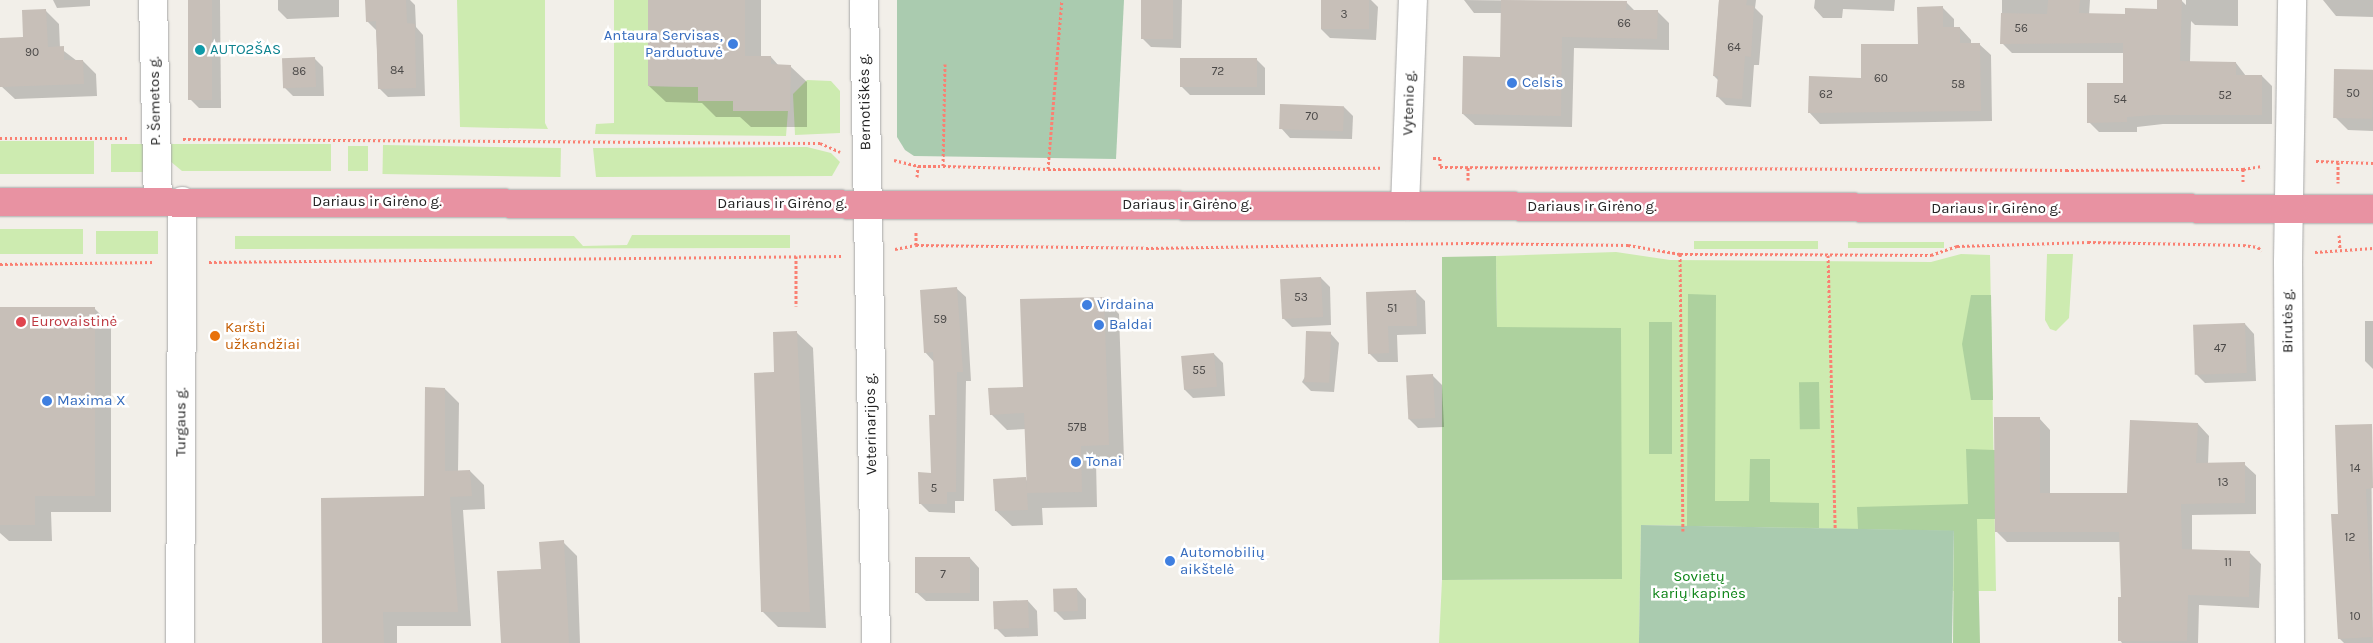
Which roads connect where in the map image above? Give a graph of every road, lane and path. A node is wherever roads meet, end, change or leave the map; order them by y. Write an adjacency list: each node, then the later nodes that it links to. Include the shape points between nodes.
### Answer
1 (153, 0): 8 (street, P. Šemetos g.)
2 (864, 0): 10 (street, Bernotiškės g.)
3 (1062, 0): 15 (path)
4 (1413, 0): 9 (street, Vytenio g.)
5 (2292, 0): 11 (street, Birutės g.)
6 (945, 64): 14 (path)
7 (0, 138): 8 (path)
8 (156, 138): 10 (path, via 820,143 835,148 847,158); 17 (street, P. Šemetos g.)
9 (1407, 157): 11 (path, via 1440,158 1440,167 2056,170 2243,169); 15 (path, via 1387,158 1387,168); 20 (street, Vytenio g.)
10 (865, 160): 13 (path, via 894,160); 18 (street, Bernotiškės g.)
11 (2289, 160): 12 (path); 21 (street, Birutės g.)
12 (2373, 162)
13 (918, 166): 14 (path); 19 (path)
14 (943, 166): 15 (path)
15 (1048, 169)
16 (0, 202): 17 (highway, Dariaus ir Girėno g.)
17 (170, 202): 18 (highway, Dariaus ir Girėno g.); 29 (street, Turgaus g.)
18 (866, 204): 19 (highway, Dariaus ir Girėno g.); 28 (street, Veterinarijos g.)
19 (917, 204): 20 (highway, Dariaus ir Girėno g.); 23 (path)
20 (1405, 206): 21 (highway, Dariaus ir Girėno g.)
21 (2290, 208): 22 (highway, Dariaus ir Girėno g.); 30 (street, Birutės g.)
22 (2373, 209)
23 (916, 245): 25 (path, via 1146,248 1609,244); 28 (path, via 897,247 887,257)
24 (2373, 248): 30 (path, via 2316,251 2308,262)
25 (1680, 254): 26 (path); 34 (path)
26 (1828, 255): 30 (path, via 1931,255 1957,246 2088,242 2243,245 2258,247 2268,260); 33 (path)
27 (796, 256): 28 (path); 29 (path); 32 (path)
28 (868, 256): 36 (street, Veterinarijos g.)
29 (182, 262): 31 (path); 35 (street, Turgaus g.)
30 (2288, 262): 37 (street, Birutės g.)
31 (0, 264)
32 (796, 306)
33 (1835, 529)
34 (1683, 532)
35 (180, 643)
36 (876, 643)
37 (2290, 643)

